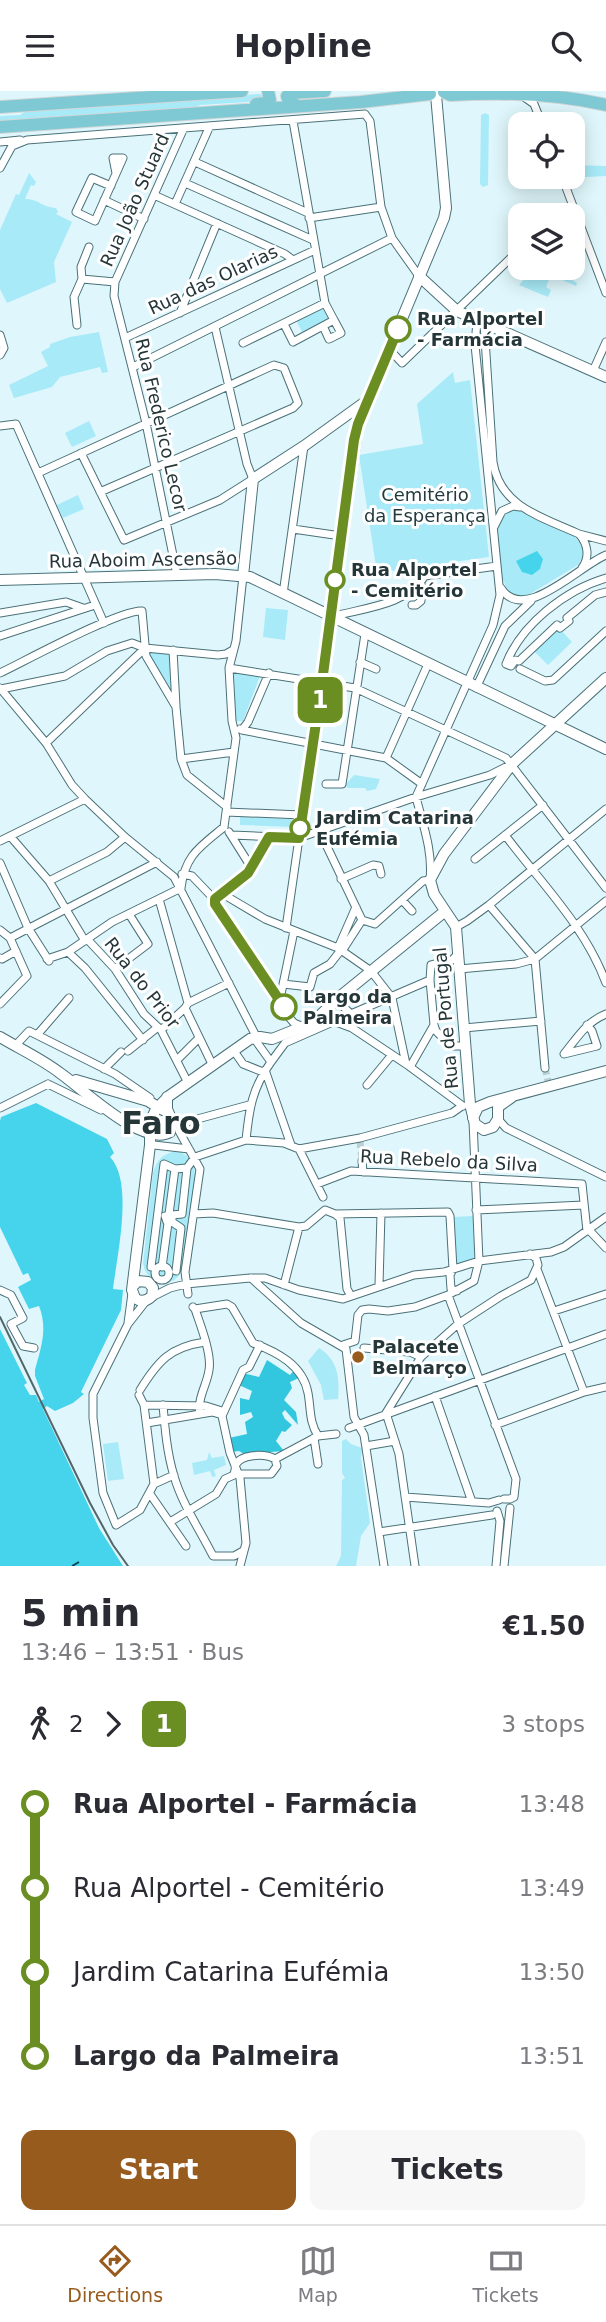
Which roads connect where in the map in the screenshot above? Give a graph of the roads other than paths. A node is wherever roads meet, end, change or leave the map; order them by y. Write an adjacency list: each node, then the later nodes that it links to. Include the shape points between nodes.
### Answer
1 (103, 91): 12 (street)
2 (127, 91): 9 (street)
3 (242, 91): 9 (main road)
4 (268, 91): 18 (main road, via 266,103 209,107)
5 (325, 91): 14 (main road, via 290,93 289,102)
6 (436, 93): 7 (main road); 14 (main road); 46 (street, via 446,208)
7 (517, 93): 8 (main road); 16 (street, via 534,104)
8 (552, 96): 11 (main road); 17 (street, via 541,104)
9 (140, 98): 12 (main road)
10 (606, 99): 11 (main road)
11 (586, 100): 13 (main road)
12 (85, 102): 15 (main road)
13 (606, 104)
14 (300, 107): 18 (main road)
15 (0, 110)
16 (537, 112)
17 (541, 112)
18 (197, 114): 20 (main road)
19 (293, 121): 21 (street); 34 (street, via 365,114); 35 (street)
20 (0, 127)
21 (209, 128): 22 (street); 26 (street)
22 (183, 130): 23 (street); 31 (street, Rua João Stuard)
23 (27, 140): 24 (street); 25 (street, via 12,146)
24 (0, 142): 25 (street, via 8,148)
25 (7, 154): 27 (street)
26 (195, 162): 29 (street); 35 (street)
27 (0, 168)
28 (116, 173): 30 (street)
29 (185, 183): 33 (street); 39 (street)
30 (111, 186): 32 (street); 32 (street, via 92,178 76,212 95,221)
31 (154, 195): 33 (street); 36 (street, Rua João Stuard)
32 (104, 200): 36 (street)
33 (175, 204): 37 (street)
34 (381, 207): 35 (street); 38 (street)
35 (309, 215): 39 (street)
36 (144, 219): 48 (street, Rua João Stuard)
37 (217, 223): 43 (street); 52 (street)
38 (393, 238): 45 (street); 46 (street)
39 (313, 240): 42 (street)
40 (585, 240): 49 (street)
41 (89, 247): 47 (street, via 81,267)
42 (315, 250): 43 (street, Rua das Olarias); 45 (street)
43 (293, 260): 52 (street, Rua das Olarias)
44 (508, 261): 51 (street)
45 (319, 276): 50 (street); 58 (street)
46 (419, 277): 51 (street); 63 (street)
47 (82, 279): 48 (street); 56 (street, via 74,296)
48 (115, 282): 60 (street, Rua Frederico Lecor)
49 (606, 293)
50 (325, 303): 53 (street); 55 (street)
51 (457, 311): 54 (street); 63 (street, via 402,363)
52 (180, 313): 60 (street, Rua das Olarias)
53 (334, 320): 57 (street); 57 (street, via 341,333 329,339)
54 (480, 322): 66 (street); 81 (street, via 495,472 502,489); 84 (street, via 475,345)
55 (284, 324): 57 (street, via 293,341); 62 (street)
56 (77, 325)
57 (323, 326)
58 (215, 327): 65 (street); 68 (street)
59 (0, 335): 64 (street)
60 (125, 338): 65 (street, Rua Frederico Lecor)
61 (606, 342): 66 (street)
62 (243, 343)
63 (390, 350): 69 (street)
64 (2, 352)
65 (133, 367): 71 (street, Rua Frederico Lecor)
66 (593, 371): 67 (street)
67 (606, 377)
68 (229, 385): 71 (street); 74 (street); 74 (street, via 280,365 298,403)
69 (370, 393): 70 (street, via 364,404); 72 (street)
70 (345, 417): 72 (street); 75 (street)
71 (146, 423): 76 (street); 77 (street, Rua Frederico Lecor)
72 (358, 424): 86 (street)
73 (0, 426): 78 (street, via 16,424)
74 (240, 433): 77 (street); 79 (street)
75 (304, 446): 79 (street); 83 (street)
76 (81, 453): 78 (street); 80 (street)
77 (156, 468): 80 (street); 82 (street, Rua Frederico Lecor)
78 (38, 473): 93 (street)
79 (253, 479): 82 (street, via 220,500); 92 (street)
80 (100, 492): 82 (street, via 124,540)
81 (521, 507): 84 (street, via 502,511); 85 (street)
82 (168, 521): 91 (street, Rua Frederico Lecor)
83 (293, 529): 86 (street); 100 (street)
84 (493, 530): 89 (street)
85 (579, 534): 87 (street); 90 (street, via 587,553)
86 (341, 536): 101 (street)
87 (606, 541)
88 (606, 555): 90 (street)
89 (497, 566): 96 (street, via 425,576); 97 (street)
90 (582, 568): 103 (street)
91 (177, 575): 92 (street, Rua Aboim Ascensão); 93 (street, Rua Aboim Ascensão)
92 (243, 576): 100 (street, Rua Aboim Ascensão); 117 (street)
93 (83, 578): 95 (street, Rua Aboim Ascensão); 105 (street)
94 (606, 578): 99 (street, via 589,583 547,610 512,648 506,664 519,661 557,625 560,628 586,603)
95 (0, 580)
96 (421, 583): 98 (street); 102 (street)
97 (499, 584): 103 (street, via 512,600); 128 (street, via 493,625)
98 (410, 591): 102 (street); 104 (street); 106 (street, via 407,600)
99 (606, 592)
100 (283, 594): 110 (street, Rua Aboim Ascensão)
101 (334, 596): 108 (street, via 341,607); 110 (street)
102 (422, 596): 106 (street)
103 (534, 599): 128 (street, via 505,626)
104 (398, 600): 106 (street); 108 (street)
105 (95, 605): 107 (street); 111 (street)
106 (412, 605)
107 (84, 608): 109 (street, via 66,602); 114 (street)
108 (358, 609): 110 (street); 112 (street, via 351,620)
109 (0, 613)
110 (331, 617): 112 (street, Rua Aboim Ascensão); 127 (street)
111 (103, 623): 115 (street, via 142,611); 124 (street)
112 (360, 631): 119 (street); 120 (street, Rua Aboim Ascensão)
113 (606, 631): 123 (street, via 554,680 545,681)
114 (0, 636)
115 (145, 647): 116 (street); 130 (street, via 132,643 107,651 65,676); 131 (street); 137 (street)
116 (173, 650): 118 (street); 131 (street)
117 (233, 650): 118 (street); 121 (street)
118 (218, 655): 121 (street)
119 (360, 661): 122 (street); 129 (street)
120 (428, 664): 128 (street, Rua Aboim Ascensão); 132 (street)
121 (229, 668): 125 (street); 134 (street)
122 (376, 669)
123 (520, 669)
124 (0, 673)
125 (269, 673): 127 (street); 135 (street)
126 (606, 678): 133 (street)
127 (322, 682): 129 (street); 138 (street)
128 (472, 686): 133 (street, Rua Aboim Ascensão); 136 (street)
129 (355, 688): 132 (street); 139 (street)
130 (1, 689): 137 (street)
131 (176, 707): 143 (street)
132 (408, 711): 136 (street); 142 (street)
133 (556, 725): 140 (street, Rua Aboim Ascensão); 144 (street)
134 (233, 726): 135 (street); 141 (street)
135 (242, 730): 138 (street)
136 (447, 730): 144 (street); 147 (street)
137 (46, 743): 149 (street)
138 (314, 743): 139 (street); 153 (street)
139 (346, 749): 142 (street); 146 (street, via 342,784)
140 (606, 749)
141 (234, 752): 143 (street); 151 (street)
142 (386, 758): 147 (street)
143 (181, 759): 151 (street, via 187,775)
144 (512, 764): 145 (street); 150 (street)
145 (493, 780): 148 (street); 164 (street)
146 (326, 784)
147 (422, 784): 148 (street)
148 (416, 797): 155 (street); 165 (street)
149 (85, 799): 158 (street); 159 (street)
150 (543, 805): 157 (street); 162 (street)
151 (226, 809): 153 (street); 154 (street)
152 (606, 809): 162 (street)
153 (302, 815): 161 (street)
154 (224, 827): 156 (street); 172 (street, via 190,856)
155 (320, 832): 161 (street); 173 (street)
156 (232, 835): 160 (street); 169 (street)
157 (505, 835): 166 (street); 170 (street)
158 (10, 836): 163 (street); 175 (street, Rua do Prior)
159 (125, 837): 167 (street); 175 (street, via 107,852)
160 (269, 837): 161 (street); 169 (street)
161 (299, 838): 193 (street)
162 (568, 839): 170 (street); 177 (street)
163 (0, 841)
164 (444, 854): 165 (street); 174 (street)
165 (431, 855): 174 (street)
166 (475, 859)
167 (157, 862): 172 (street); 184 (street)
168 (0, 863): 191 (street)
169 (251, 867): 178 (street)
170 (531, 870): 182 (street); 189 (street)
171 (382, 874): 173 (street, via 379,866 373,865)
172 (178, 875): 176 (street); 178 (street, via 192,876)
173 (341, 879): 183 (street)
174 (430, 880): 180 (street); 186 (street)
175 (49, 881): 184 (street, Rua do Prior)
176 (181, 888): 179 (street); 206 (street)
177 (606, 888)
178 (218, 896): 193 (street); 213 (street, via 215,904)
179 (159, 899): 187 (street); 216 (street)
180 (402, 900): 185 (street); 188 (street, via 375,924)
181 (606, 901): 189 (street)
182 (489, 905): 190 (street); 201 (street)
183 (356, 908): 188 (street); 196 (street)
184 (65, 909): 191 (street); 195 (street, Rua do Prior)
185 (412, 911)
186 (444, 912): 190 (street); 204 (street)
187 (129, 913): 195 (street); 202 (street, via 148,944)
188 (362, 920): 196 (street)
189 (577, 926): 201 (street); 207 (street, via 596,955)
190 (456, 927): 199 (street, Rua de Portugal)
191 (28, 928): 194 (street); 198 (street, via 48,960)
192 (0, 930): 194 (street)
193 (290, 930): 196 (street); 208 (street)
194 (10, 938): 197 (street)
195 (86, 941): 198 (street); 202 (street, Rua do Prior)
196 (340, 949): 204 (street); 208 (street, via 330,964 314,973 310,987)
197 (16, 951): 200 (street); 210 (street, via 27,977)
198 (68, 952): 228 (street)
199 (457, 955): 203 (street, Rua de Portugal); 205 (street, via 431,965)
200 (0, 958)
201 (535, 959): 203 (street); 219 (street)
202 (115, 969): 225 (street, Rua do Prior)
203 (459, 969): 224 (street, Rua de Portugal)
204 (371, 971): 212 (street); 214 (street)
205 (430, 980): 212 (street); 221 (street)
206 (229, 983): 216 (street); 230 (street)
207 (606, 983)
208 (283, 984): 213 (street)
209 (0, 988): 210 (street)
210 (10, 993): 215 (street)
211 (69, 998): 226 (street)
212 (392, 998): 217 (street); 237 (street)
213 (280, 1000): 223 (street)
214 (336, 1000): 217 (street); 223 (street, via 312,1023)
215 (0, 1004)
216 (186, 1006): 225 (street); 229 (street)
217 (351, 1014): 220 (street)
218 (606, 1014): 222 (street)
219 (541, 1021): 224 (street); 240 (street)
220 (336, 1022): 234 (street); 236 (street, via 285,1043)
221 (434, 1025): 232 (street, via 451,1046); 237 (street)
222 (587, 1025): 222 (street, via 579,1035 564,1054 597,1046)
223 (301, 1026): 230 (street, via 272,1039)
224 (464, 1028): 232 (street, Rua de Portugal)
225 (159, 1029): 228 (street); 235 (street, Rua do Prior)
226 (37, 1035): 231 (street, via 29,1031); 241 (street)
227 (0, 1037): 231 (street)
228 (142, 1039): 241 (street)
229 (198, 1039): 235 (street); 239 (street)
230 (256, 1039): 233 (street); 236 (street)
231 (15, 1046): 238 (street)
232 (465, 1046): 254 (street, Rua de Portugal)
233 (234, 1051): 239 (street); 242 (street, via 243,1064)
234 (391, 1056): 237 (street); 247 (street)
235 (177, 1060): 245 (street, Rua do Prior)
236 (271, 1062): 242 (street)
237 (408, 1065): 254 (street)
238 (50, 1066): 244 (street); 246 (street)
239 (213, 1066): 245 (street)
240 (545, 1068)
241 (104, 1069): 250 (street)
242 (264, 1071): 251 (street); 261 (street)
243 (606, 1071): 249 (street)
244 (61, 1073): 250 (street); 257 (street)
245 (188, 1083): 248 (street)
246 (48, 1084): 253 (street); 257 (street)
247 (367, 1085)
248 (167, 1097): 250 (street); 255 (street)
249 (512, 1097): 252 (street); 256 (street, via 504,1101)
250 (155, 1104): 255 (street); 260 (street, via 150,1122)
251 (249, 1105): 258 (street); 259 (street)
252 (485, 1105): 254 (street); 256 (street, via 494,1108)
253 (0, 1108)
254 (469, 1111): 256 (street, via 484,1130 493,1127); 263 (street, via 360,1140); 272 (street)
255 (170, 1114): 258 (street)
256 (497, 1116): 270 (street, via 506,1128)
257 (119, 1118): 260 (street)
258 (177, 1124): 260 (street); 262 (street)
259 (246, 1140): 261 (street); 264 (street)
260 (155, 1141): 262 (street); 266 (street); 285 (street)
261 (291, 1145): 263 (street)
262 (189, 1149): 264 (street)
263 (299, 1149): 273 (street)
264 (195, 1157): 267 (street); 277 (street, via 200,1169)
265 (362, 1161): 269 (street)
266 (164, 1164): 268 (street); 274 (street)
267 (187, 1167): 268 (street); 276 (street)
268 (175, 1169): 275 (street)
269 (363, 1172): 271 (street, Rua Rebelo da Silva); 272 (street, Rua Rebelo da Silva)
270 (606, 1177)
271 (330, 1178): 273 (street, Rua Rebelo da Silva); 278 (street)
272 (476, 1178): 279 (street, Rua Rebelo da Silva, via 582,1184); 281 (street)
273 (317, 1184): 278 (street)
274 (160, 1192): 275 (street); 287 (street)
275 (172, 1193): 276 (street); 287 (street)
276 (184, 1194): 277 (street); 287 (street, via 182,1214)
277 (196, 1195): 283 (street)
278 (323, 1197): 280 (street)
279 (584, 1205): 281 (street); 289 (street)
280 (325, 1210): 284 (street); 288 (street)
281 (476, 1210): 292 (street)
282 (381, 1213): 284 (street); 295 (street, via 448,1212); 301 (street)
283 (194, 1214): 288 (street); 296 (street)
284 (335, 1214): 307 (street, via 340,1218)
285 (140, 1215): 287 (street); 294 (street, via 138,1248)
286 (606, 1217): 289 (street)
287 (167, 1218): 294 (street); 294 (street); 294 (street, via 181,1228)
288 (299, 1227): 300 (street)
289 (588, 1230): 290 (street); 291 (street, via 564,1247)
290 (606, 1248)
291 (530, 1254): 292 (street); 293 (street)
292 (478, 1265): 295 (street); 305 (street, via 474,1281)
293 (538, 1265): 311 (street, via 537,1274); 313 (street, via 526,1285)
294 (156, 1269): 296 (street); 298 (street); 302 (street)
295 (453, 1269): 301 (street); 305 (street, via 449,1285)
296 (185, 1272): 299 (street)
297 (254, 1281): 299 (street); 300 (street, via 265,1278); 317 (street, via 300,1322)
298 (148, 1282): 302 (street, via 138,1281); 303 (street); 310 (street, via 153,1292)
299 (186, 1284): 303 (street); 306 (street)
300 (284, 1285): 301 (street, via 343,1299)
301 (379, 1285)
302 (133, 1288): 310 (street, via 133,1296); 312 (street)
303 (170, 1288): 310 (street)
304 (0, 1290): 318 (street, via 11,1295 23,1318 11,1324 23,1346)
305 (457, 1290): 309 (street)
306 (188, 1294)
307 (350, 1294)
308 (606, 1294): 311 (street)
309 (448, 1295): 313 (street); 317 (street, via 415,1307 362,1310 355,1341)
310 (148, 1300): 312 (street)
311 (554, 1311): 320 (street)
312 (128, 1324): 347 (street, via 97,1386 93,1418 103,1493 116,1525 140,1510)
313 (458, 1324): 321 (street); 322 (street)
314 (606, 1334): 320 (street)
315 (205, 1342): 316 (street, via 194,1308 227,1304 249,1339); 327 (street, via 170,1353 140,1392); 330 (street, via 210,1367)
316 (260, 1345): 331 (street); 337 (street, via 300,1373 308,1390)
317 (343, 1345): 335 (street, via 349,1356)
318 (34, 1348)
319 (364, 1348): 321 (street)
320 (567, 1349): 322 (street); 324 (street)
321 (421, 1357): 326 (street)
322 (478, 1380): 325 (street); 336 (street)
323 (606, 1387): 324 (street)
324 (584, 1392): 336 (street)
325 (435, 1396): 329 (street); 350 (street)
326 (394, 1401): 329 (street); 332 (street)
327 (144, 1405): 328 (street); 334 (street)
328 (163, 1405): 330 (street); 333 (street)
329 (398, 1409): 332 (street)
330 (199, 1410): 331 (street); 333 (street)
331 (222, 1413): 344 (street)
332 (386, 1413): 335 (street); 338 (street)
333 (164, 1421): 334 (street); 340 (street)
334 (147, 1423): 341 (street)
335 (357, 1424): 337 (street); 339 (street, via 363,1429)
336 (495, 1426): 349 (street, via 516,1479 514,1497)
337 (316, 1437): 342 (street); 343 (street)
338 (395, 1441): 339 (street); 348 (street)
339 (366, 1446): 356 (street)
340 (168, 1447): 341 (street); 345 (street)
341 (151, 1449): 346 (street)
342 (275, 1459): 344 (street, via 268,1455 243,1458 237,1461); 344 (street, via 277,1466 271,1474)
343 (318, 1464)
344 (236, 1472): 352 (street, via 216,1494); 358 (street, via 246,1531)
345 (173, 1475): 346 (street); 352 (street)
346 (154, 1483): 347 (street)
347 (150, 1495): 354 (street)
348 (405, 1497): 350 (street); 355 (street)
349 (501, 1499): 350 (street); 351 (street, via 510,1503); 353 (street)
350 (472, 1502)
351 (510, 1508): 353 (street, via 503,1514); 359 (street)
352 (189, 1510): 354 (street); 358 (street, via 213,1556)
353 (494, 1513): 355 (street); 359 (street, via 500,1521)
354 (170, 1522): 357 (street)
355 (410, 1527): 356 (street); 362 (street)
356 (379, 1532): 361 (street)
357 (186, 1546)
358 (243, 1551): 360 (street)
359 (501, 1564)
360 (240, 1566)
361 (384, 1566)
362 (415, 1566)

